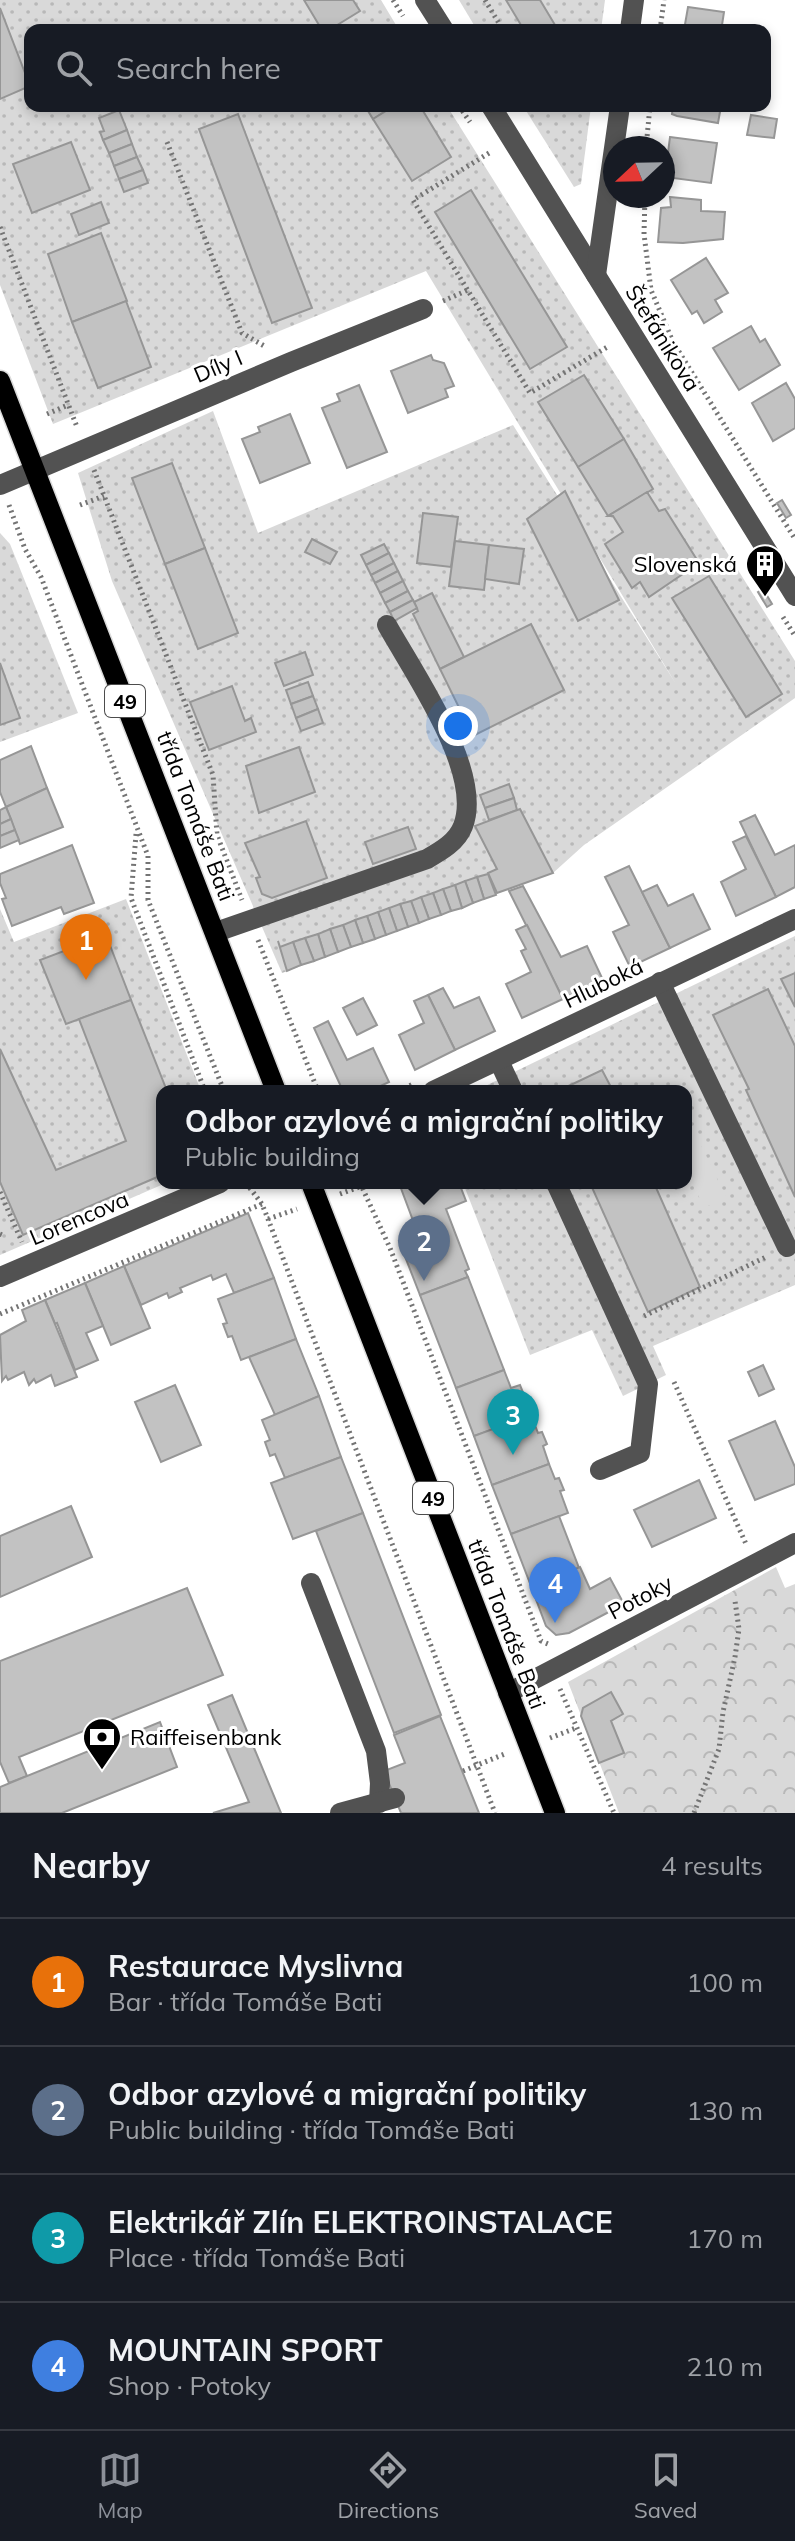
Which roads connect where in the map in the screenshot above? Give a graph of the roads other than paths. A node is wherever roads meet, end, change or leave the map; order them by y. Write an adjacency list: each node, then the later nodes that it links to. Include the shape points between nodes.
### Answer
1 (425, 0): 3 (street)
2 (634, 0): 4 (street)
3 (440, 24)
4 (631, 24)
5 (495, 112): 7 (street, Štefánikova)
6 (619, 112): 7 (street)
7 (596, 275): 12 (street, Štefánikova)
8 (423, 309): 10 (street, Díly I)
9 (0, 381): 10 (main road, třída Tomáše Bati / 49)
10 (34, 471): 11 (street, Díly I); 15 (main road, třída Tomáše Bati / 49)
11 (1, 485)
12 (795, 596)
13 (387, 625): 15 (street, via 457,750 466,784 463,826 454,840 427,859)
14 (795, 919): 16 (street, Hluboká)
15 (216, 932): 18 (main road, třída Tomáše Bati / 49)
16 (660, 982): 17 (street, Hluboká); 24 (street)
17 (499, 1061): 19 (street, Hluboká); 20 (street)
18 (274, 1085)
19 (446, 1085)
20 (510, 1085)
21 (206, 1189): 25 (street, Lorencova)
22 (313, 1189): 29 (main road, třída Tomáše Bati / 49)
23 (559, 1189): 26 (street, via 648,1384 640,1453)
24 (787, 1247)
25 (0, 1277)
26 (600, 1470)
27 (795, 1543): 29 (street, Potoky)
28 (311, 1583): 30 (street, via 376,1751 387,1800)
29 (508, 1693): 31 (main road, třída Tomáše Bati / 49)
30 (340, 1813)
31 (555, 1813)

